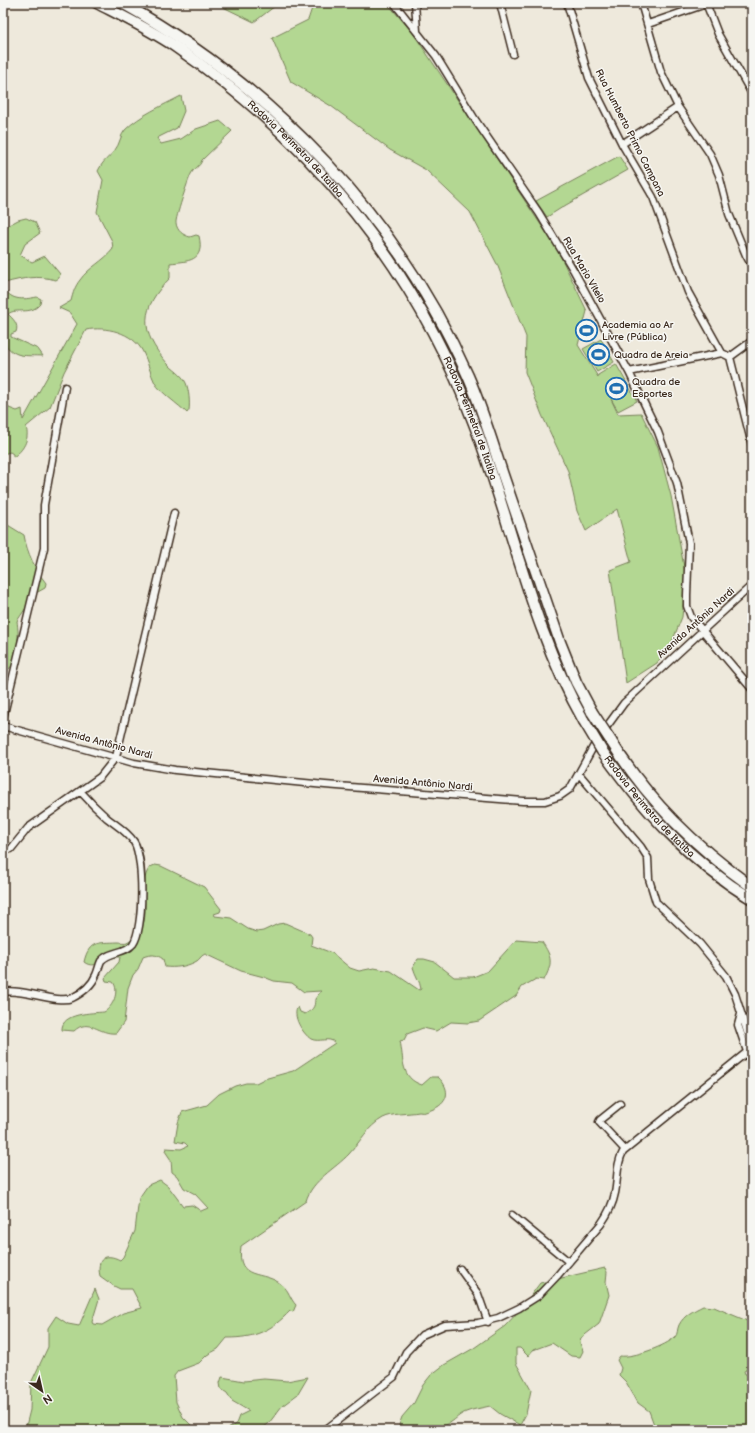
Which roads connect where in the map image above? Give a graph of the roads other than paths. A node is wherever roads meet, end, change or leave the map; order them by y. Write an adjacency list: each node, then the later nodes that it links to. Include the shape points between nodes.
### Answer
1 (97, 3): 35 (highway, Rodovia Perimetral de Itatiba, bridge, via 148,30 180,51 248,103 290,141 359,217 409,288 433,329 462,392 558,671 584,721 602,751 647,811 668,834 725,881)
2 (122, 3): 34 (highway, Rodovia Perimetral de Itatiba, bridge, via 190,44 257,96 294,129 364,205 406,263 442,325 469,379 560,642 576,682 592,712 625,765 668,817)
3 (394, 3): 10 (street, Rua Mario Vitelo)
4 (415, 3): 10 (street)
5 (500, 3): 11 (street)
6 (567, 3): 16 (street, Rua Humberto Primo Campana, via 589,78)
7 (641, 3): 9 (street)
8 (706, 3): 9 (street); 13 (street, via 718,34)
9 (648, 24): 15 (street, via 661,72)
10 (418, 32): 21 (street, Rua Mario Vitelo, via 539,212)
11 (513, 54)
12 (752, 79): 13 (street)
13 (745, 82): 14 (street)
14 (752, 94)
15 (678, 108): 16 (street); 17 (street, via 710,154 719,175 729,214)
16 (622, 144): 19 (street, Rua Humberto Primo Campana, via 653,197 688,292)
17 (752, 266)
18 (752, 341): 20 (street)
19 (722, 353): 20 (street); 21 (street)
20 (730, 357): 23 (street)
21 (629, 372): 26 (street, Rua Mario Vitelo, via 658,432 677,483 689,543 687,606 691,617)
22 (65, 386): 28 (street, via 44,505 44,548)
23 (752, 445)
24 (174, 513): 30 (street)
25 (752, 585): 26 (street, Avenida Antônio Nardi)
26 (702, 631): 27 (street, Rua Mario Vitelo); 31 (street, Avenida Antônio Nardi, via 624,703 597,740)
27 (752, 689)
28 (3, 718)
29 (3, 726): 30 (street, Avenida Antônio Nardi)
30 (116, 757): 31 (street, Avenida Antônio Nardi, via 174,770 523,801 545,801 560,796 570,789); 32 (street, via 100,777)
31 (579, 774): 37 (street, via 642,847 648,858 649,879 656,902 715,961 726,976)
32 (80, 792): 33 (street, via 28,828); 36 (street, via 125,832 134,841 138,850 140,910 133,944 102,960 90,985 71,998)
33 (11, 849)
34 (752, 887)
35 (752, 899)
36 (3, 992)
37 (741, 1014): 38 (street); 39 (street, via 738,1025)
38 (752, 1046)
39 (747, 1052): 40 (street); 42 (street)
40 (752, 1066)
41 (620, 1104): 42 (street, via 599,1122)
42 (625, 1150): 44 (street, via 620,1158 615,1193 608,1212)
43 (512, 1215): 44 (street)
44 (569, 1262): 46 (street, via 552,1282 528,1302 509,1314)
45 (460, 1269): 46 (street, via 478,1294)
46 (488, 1322): 47 (street, via 445,1326 422,1335 406,1352 394,1377)
47 (325, 1430)

